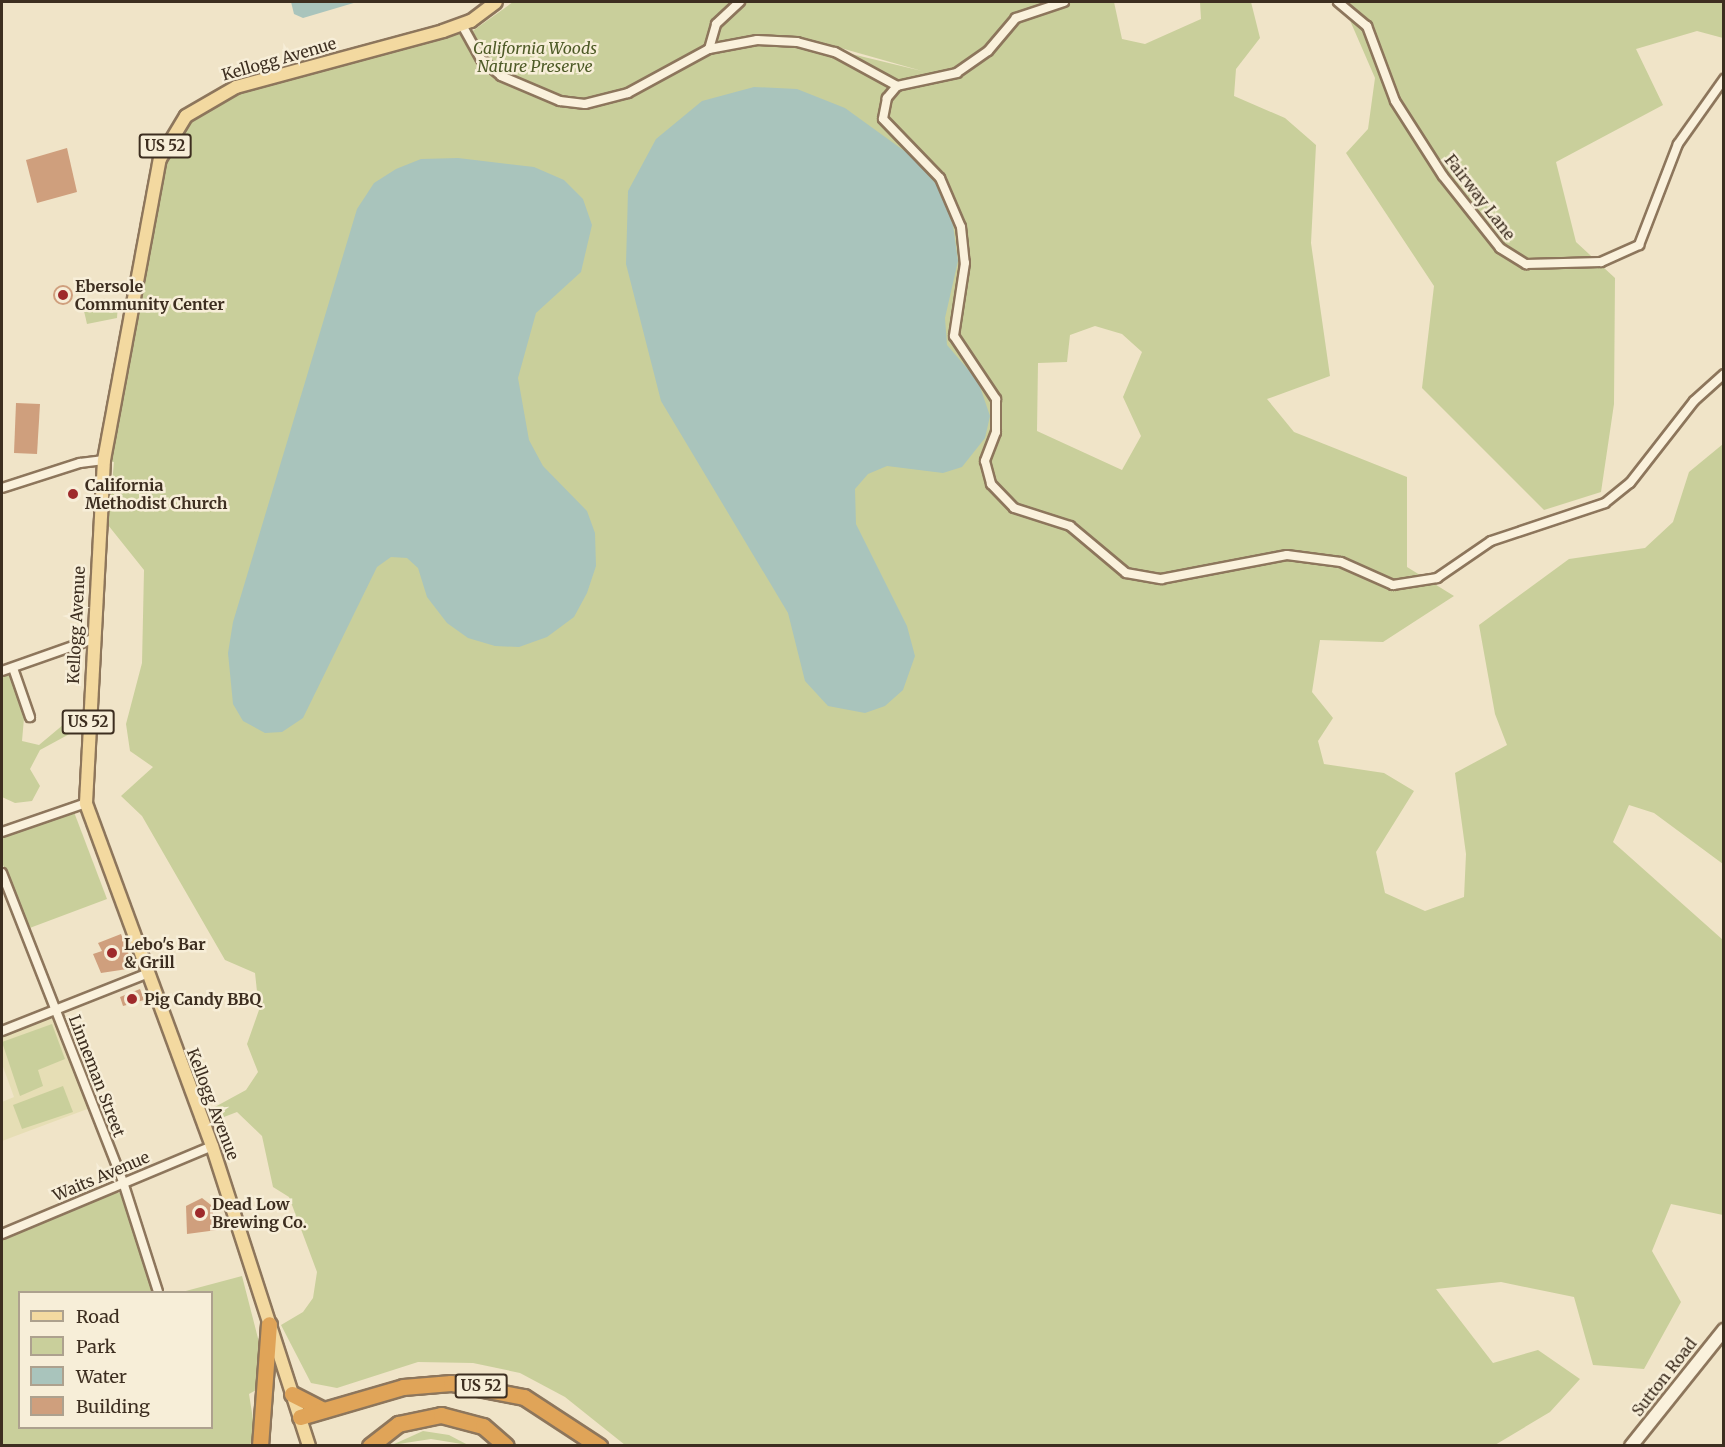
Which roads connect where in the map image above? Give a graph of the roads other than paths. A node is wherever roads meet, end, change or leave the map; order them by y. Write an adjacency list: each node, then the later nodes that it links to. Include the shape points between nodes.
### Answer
1 (496, 2): 5 (main road, Kellogg Avenue / US 52)
2 (740, 2): 6 (street, via 716,24)
3 (1064, 2): 8 (street, via 1016,18 988,51 957,73)
4 (1338, 2): 7 (street, Fairway Lane, via 1367,26 1395,101 1443,176 1500,248 1526,264 1608,261 1639,245 1678,144)
5 (462, 24): 6 (street, via 496,73 572,104 615,98); 10 (main road, Kellogg Avenue / US 52, via 236,87 195,108 176,128 154,185)
6 (709, 49): 8 (street, via 749,40 798,42 835,52)
7 (1724, 79)
8 (897, 86): 9 (street, via 885,104 884,124 940,178 961,227 965,263 954,336 996,399 996,432 985,461 988,477 1004,501 1070,526 1135,577 1167,578 1287,555 1341,562 1393,585 1437,578 1491,541 1605,504 1630,483 1694,401)
9 (1724, 374)
10 (105, 460): 11 (street, via 80,463); 12 (main road, Kellogg Avenue / US 52)
11 (2, 488)
12 (93, 639): 13 (street); 16 (main road, Kellogg Avenue / US 52)
13 (13, 668): 14 (street); 15 (street)
14 (2, 671)
15 (30, 717)
16 (86, 803): 17 (street); 19 (main road, Kellogg Avenue / US 52)
17 (2, 832)
18 (2, 873): 20 (street, Linneman Street)
19 (146, 974): 20 (street); 22 (main road, Kellogg Avenue / US 52)
20 (55, 1010): 21 (street); 23 (street, Linneman Street)
21 (2, 1031)
22 (212, 1146): 23 (street, Waits Avenue); 26 (main road, Kellogg Avenue / US 52)
23 (123, 1182): 24 (street, Waits Avenue); 25 (street, Linneman Street)
24 (2, 1234)
25 (157, 1291)
26 (269, 1324): 28 (main road, Kellogg Avenue / US 52); 31 (highway)
27 (1724, 1330): 36 (street, Sutton Road)
28 (292, 1394): 29 (highway); 30 (main road, Kellogg Avenue / US 52)
29 (324, 1410): 30 (highway, US 52); 35 (highway, US 52, via 427,1384 488,1387 555,1413)
30 (300, 1417): 32 (main road, Kellogg Avenue / US 52)
31 (260, 1446)
32 (309, 1446)
33 (370, 1446): 34 (highway, via 398,1424 441,1415 483,1426)
34 (506, 1446)
35 (599, 1446)
36 (1631, 1446)

